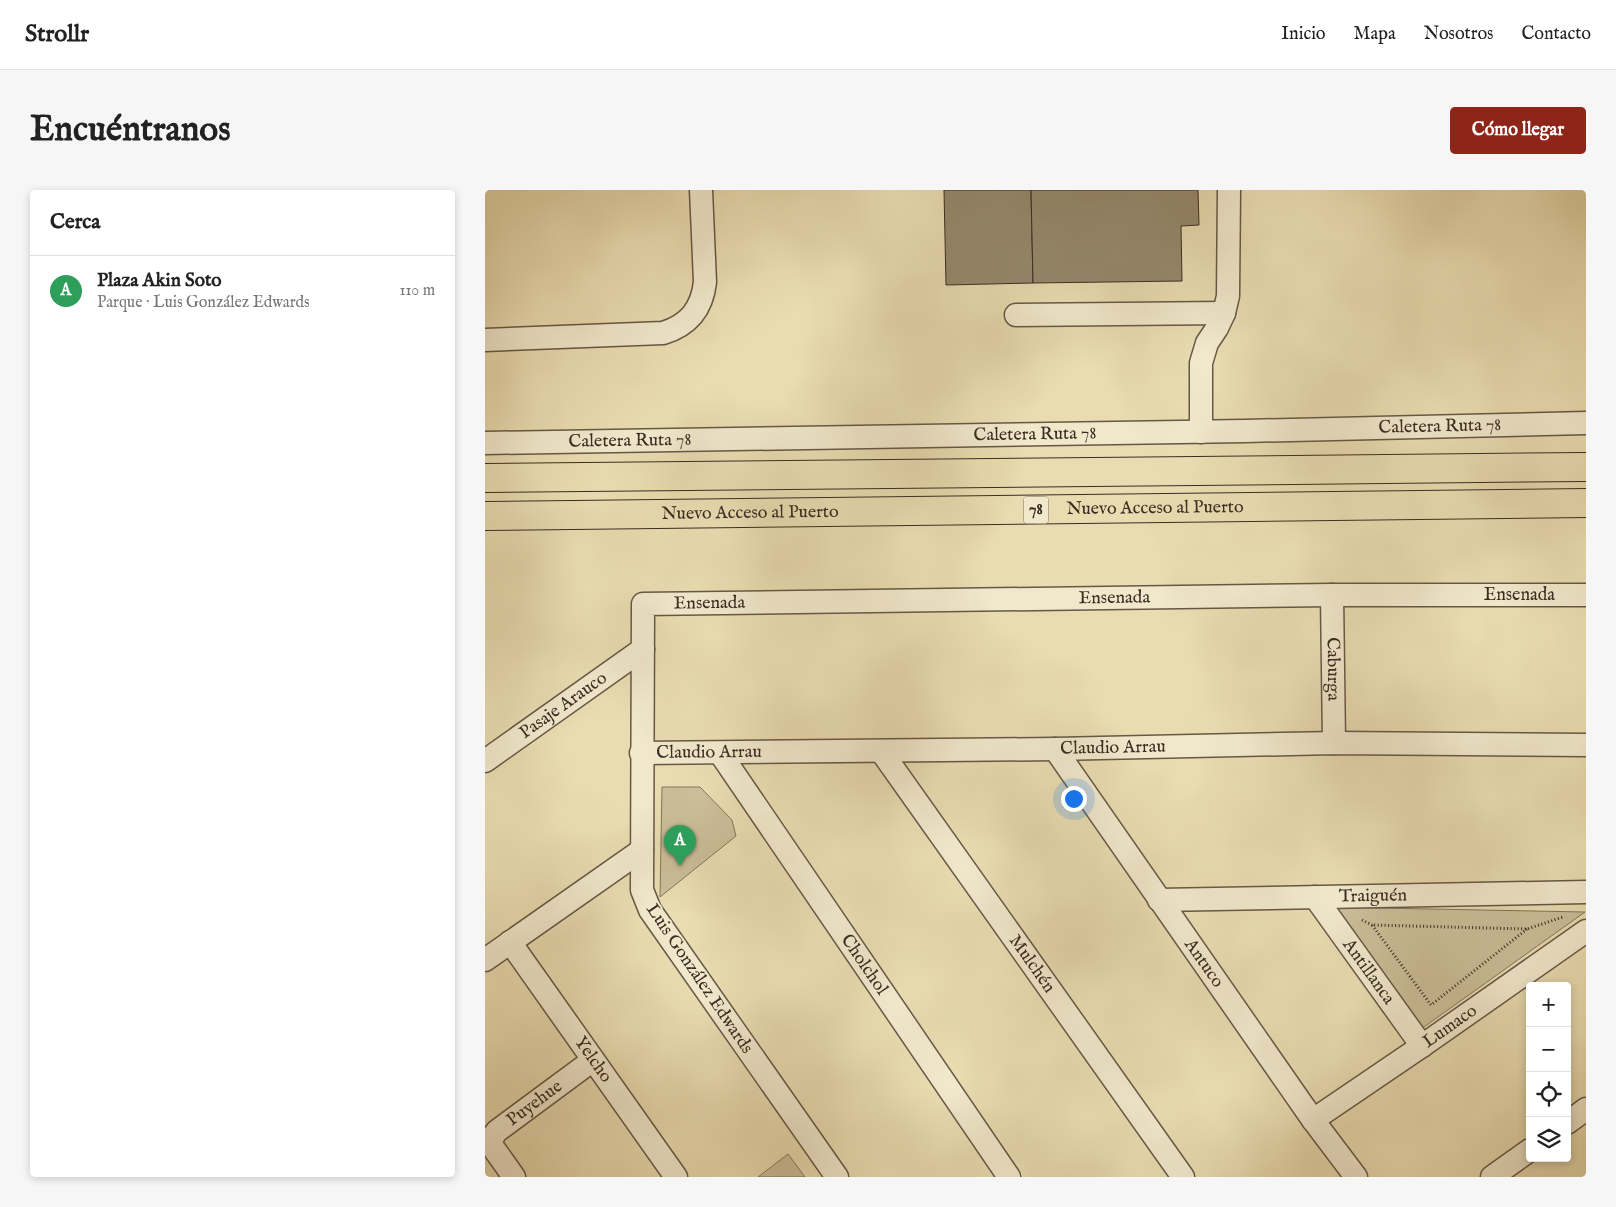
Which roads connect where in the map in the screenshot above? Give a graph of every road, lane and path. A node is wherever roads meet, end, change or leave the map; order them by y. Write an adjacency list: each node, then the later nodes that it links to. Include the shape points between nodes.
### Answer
1 (701, 190): 5 (street, via 703,293 694,314 675,330)
2 (1229, 190): 3 (street, via 1228,296)
3 (1224, 313): 4 (street); 7 (street, via 1207,343 1201,363)
4 (1016, 315)
5 (485, 340)
6 (1586, 423): 7 (street, Caletera Ruta 78)
7 (1201, 432): 8 (street, Caletera Ruta 78)
8 (485, 443)
9 (1586, 467): 10 (highway, Nuevo Acceso al Puerto / 78)
10 (485, 478)
11 (1586, 504): 12 (highway, Nuevo Acceso al Puerto / 78)
12 (485, 516)
13 (1332, 595): 14 (street, Ensenada); 15 (street, Ensenada); 17 (street, Caburga)
14 (1586, 595)
15 (643, 604): 16 (street, Luis González Edwards)
16 (643, 649): 22 (street, Luis González Edwards); 23 (street, Pasaje Arauco)
17 (1334, 743): 18 (street, Claudio Arrau); 19 (street, Claudio Arrau)
18 (1586, 745)
19 (1055, 749): 20 (street, Claudio Arrau); 27 (street, Antuco)
20 (881, 751): 21 (street, Claudio Arrau); 44 (street, Mulchén)
21 (720, 753): 22 (street, Claudio Arrau); 43 (street, Cholchol)
22 (641, 754): 24 (street, Luis González Edwards)
23 (485, 760)
24 (642, 850): 31 (street); 42 (street, Luis González Edwards, via 642,890 650,910)
25 (1586, 892): 26 (street, Traiguén)
26 (1315, 897): 27 (street, Traiguén); 33 (street, Antillanca)
27 (1159, 900): 36 (street, Antuco)
28 (1569, 915): 29 (path)
29 (1527, 928): 29 (path, via 1517,928 1373,925 1431,1005)
30 (1586, 931): 33 (street, Lumaco)
31 (510, 942): 32 (street); 34 (street, Yelcho)
32 (485, 960)
33 (1422, 1046): 36 (street, Lumaco)
34 (593, 1060): 40 (street, Puyehue, via 493,1136 492,1146); 41 (street, Yelcho)
35 (1586, 1109): 37 (street)
36 (1313, 1120): 45 (street, Antuco)
37 (1571, 1120)
38 (1526, 1153): 39 (street)
39 (1497, 1175)
40 (514, 1177)
41 (676, 1177)
42 (837, 1177)
43 (1009, 1177)
44 (1183, 1177)
45 (1356, 1177)

